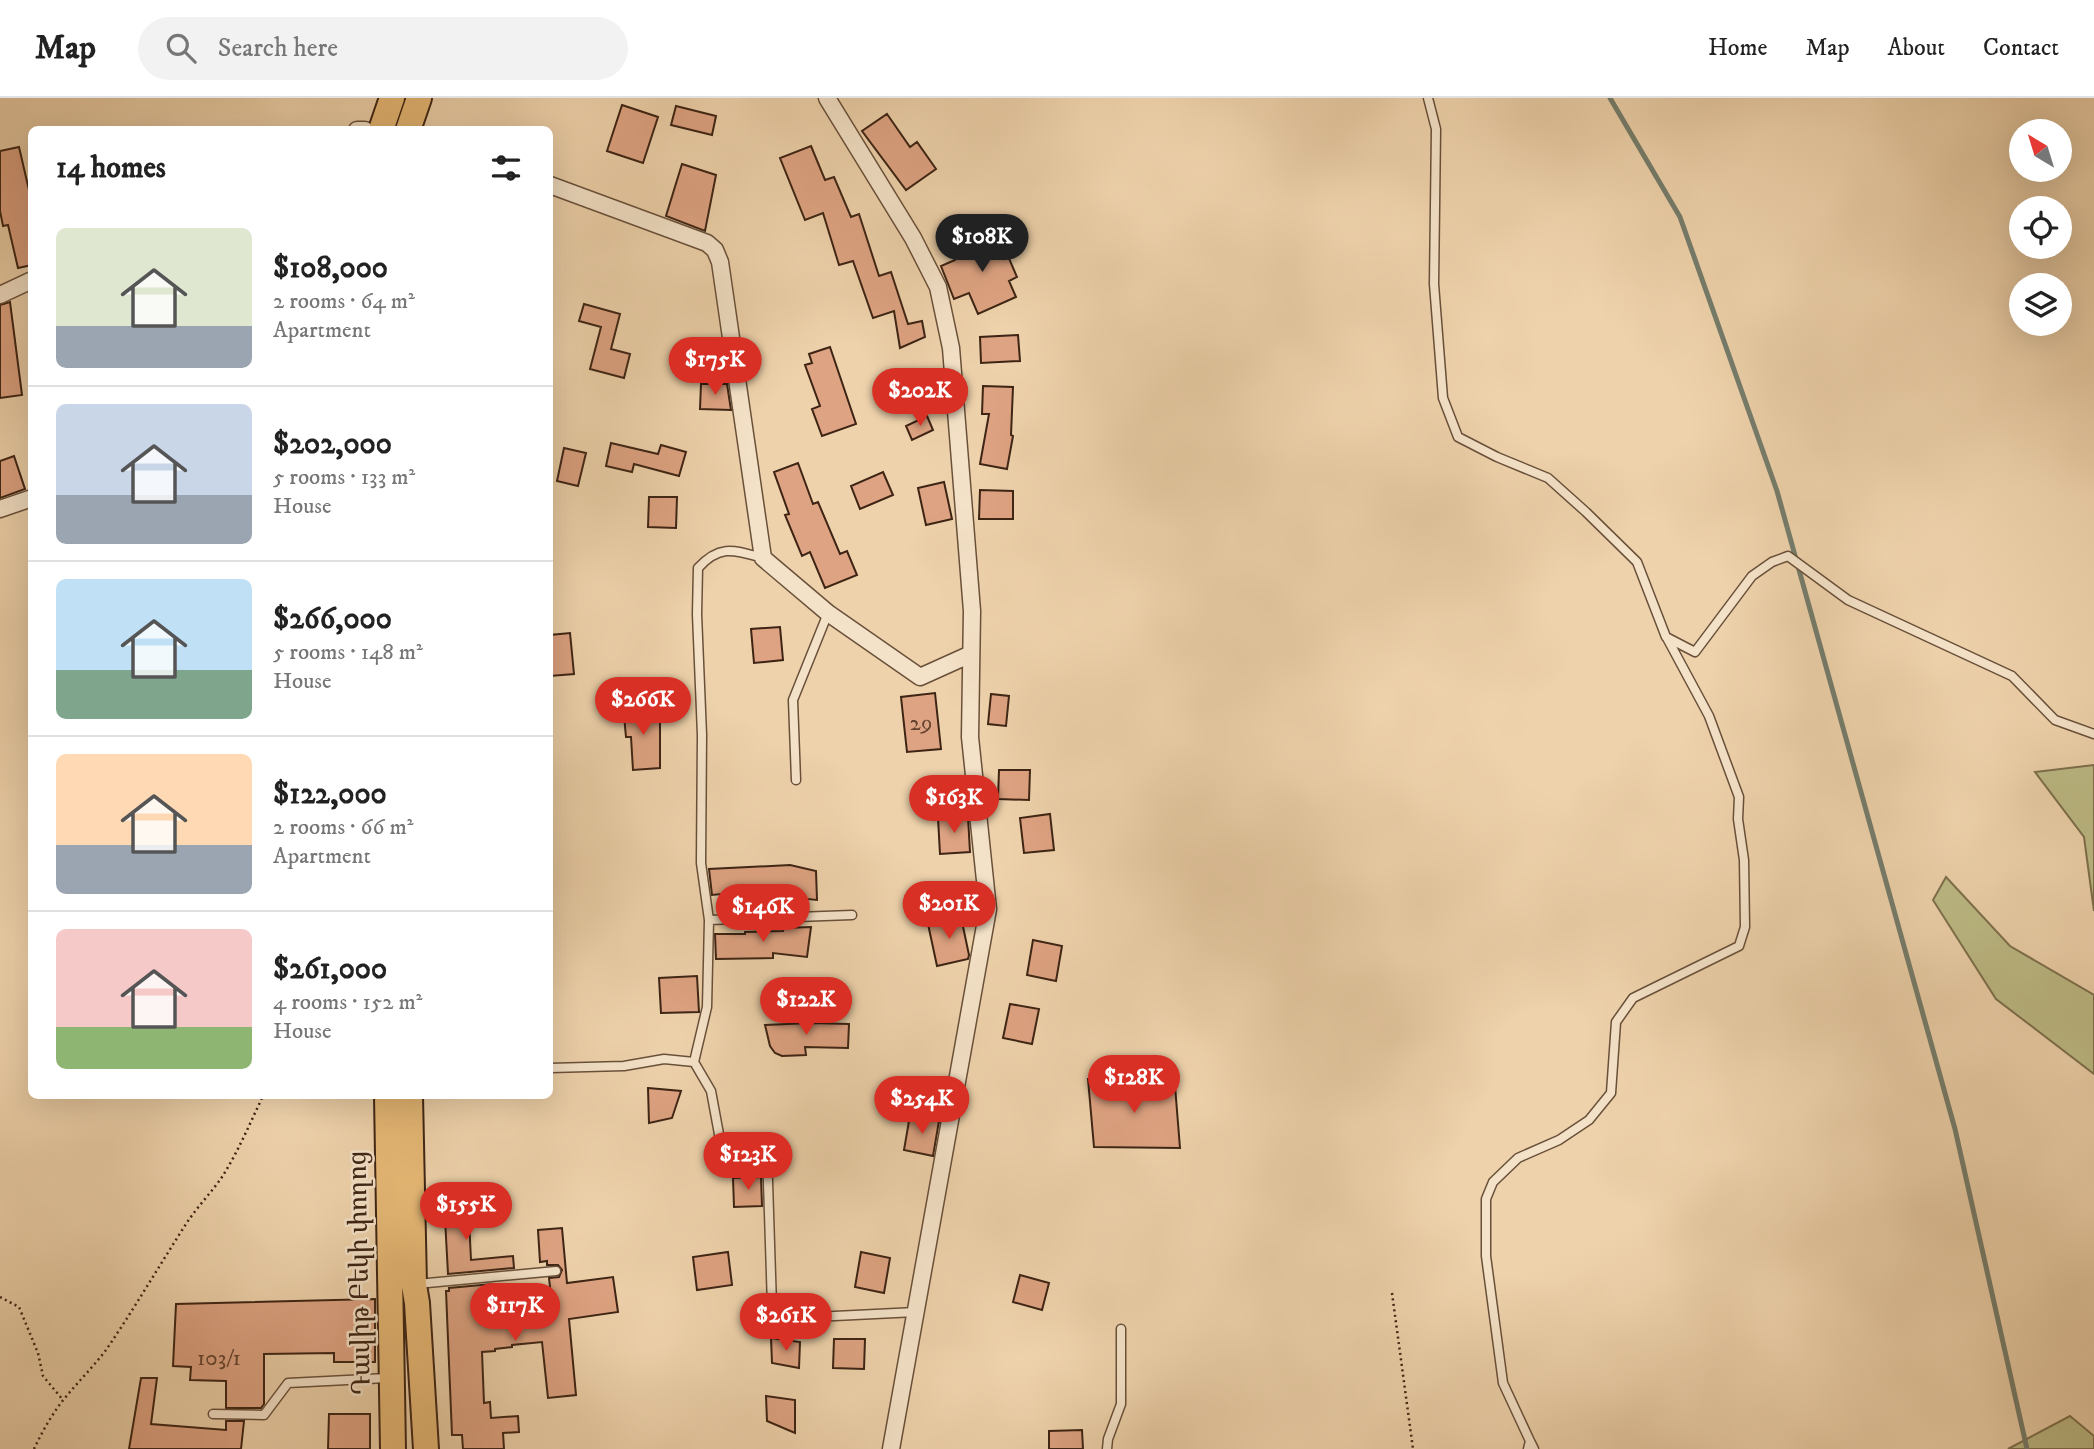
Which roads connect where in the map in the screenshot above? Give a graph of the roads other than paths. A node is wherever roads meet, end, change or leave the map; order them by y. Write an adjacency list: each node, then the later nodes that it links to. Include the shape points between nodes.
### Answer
1 (391, 98): 5 (main road)
2 (419, 98): 6 (main road)
3 (827, 98): 15 (street, via 913,238 938,288 950,348 972,611)
4 (1428, 98): 14 (lane, via 1436,129 1434,284 1443,398 1458,437 1548,478 1586,512 1637,562)
5 (381, 126)
6 (409, 126)
7 (553, 187): 12 (street, via 715,250)
8 (28, 282): 9 (street)
9 (0, 295)
10 (28, 499): 11 (street)
11 (0, 509)
12 (763, 558): 13 (street); 19 (lane, via 731,549 709,557 698,568 701,863)
13 (828, 613): 15 (street, via 920,677); 17 (lane, via 793,700)
14 (1666, 636): 16 (lane, via 1695,652 1752,576 1788,556 1848,600 2012,676 2055,720); 31 (lane, via 1709,716 1739,797 1745,927 1739,946 1633,998 1616,1022 1611,1093 1590,1120 1518,1158 1493,1182 1486,1199 1486,1256 1503,1383)
15 (971, 654): 27 (street, via 970,737 988,909)
16 (2094, 734)
17 (796, 780)
18 (852, 915): 19 (lane)
19 (709, 920): 20 (lane, via 708,1007)
20 (694, 1062): 21 (lane, via 664,1059 624,1066); 27 (lane, via 711,1091 721,1145 767,1151 772,1306 783,1316 794,1318)
21 (553, 1068)
22 (387, 1099): 26 (main road, Դավիթ Բեկի փողոց)
23 (410, 1099): 25 (main road, Դավիթ Բեկի փողոց)
24 (556, 1271): 25 (lane)
25 (415, 1294): 26 (main road, via 395,1296); 33 (main road, Դավիթ Բեկի փողոց)
26 (390, 1306): 29 (main road, Դավիթ Բեկի փողոց)
27 (916, 1312): 34 (street)
28 (1121, 1329): 35 (lane, via 1121,1404)
29 (390, 1378): 30 (lane, via 288,1383 264,1415); 32 (main road, Դավիթ Բեկի փողոց)
30 (213, 1414)
31 (1531, 1446)
32 (393, 1449)
33 (426, 1449)
34 (891, 1449)
35 (1107, 1449)

